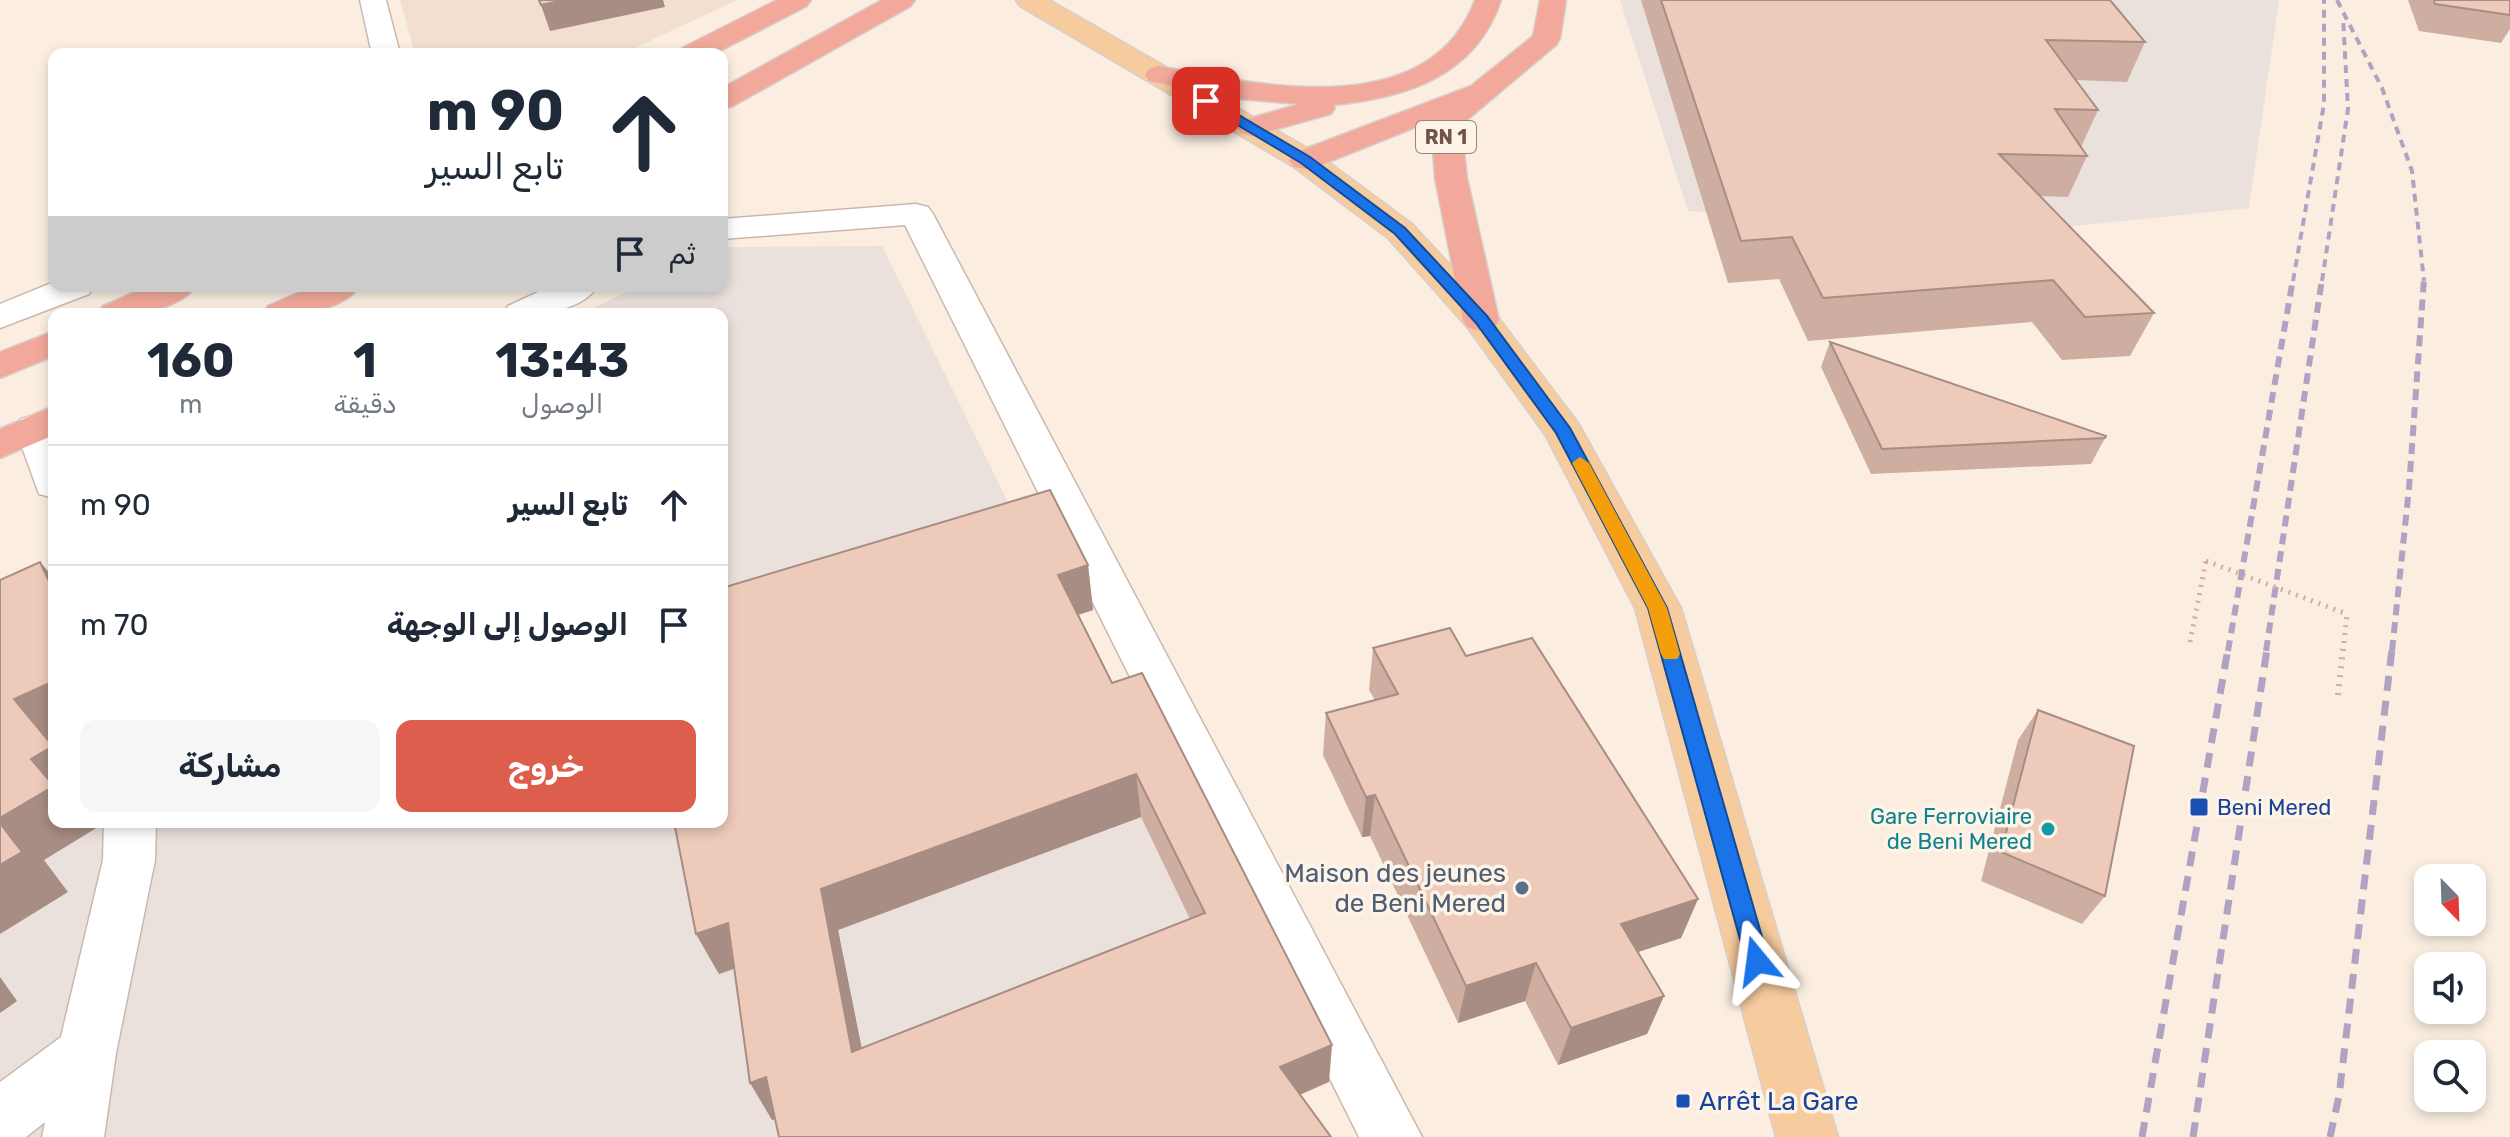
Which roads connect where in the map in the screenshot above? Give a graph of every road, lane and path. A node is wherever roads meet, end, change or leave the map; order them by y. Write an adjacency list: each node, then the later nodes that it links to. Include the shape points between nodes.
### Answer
1 (373, 0): 7 (street)
2 (798, 0): 8 (highway)
3 (902, 0): 12 (highway)
4 (1029, 0): 9 (main road, RN 1)
5 (1488, 0): 10 (highway, via 1475,32 1436,70)
6 (1553, 0): 11 (highway, RN 1, via 1546,39)
7 (385, 48)
8 (704, 48)
9 (1159, 75): 10 (highway, via 1255,93 1313,97); 13 (main road, RN 1)
10 (1384, 90): 13 (highway)
11 (1484, 90): 14 (highway); 24 (highway, RN 1, via 1445,123)
12 (728, 97)
13 (1252, 127): 14 (main road, RN 1)
14 (1305, 160): 24 (main road, RN 1, via 1400,231)
15 (728, 229): 35 (street, via 916,214)
16 (61, 292): 23 (street)
17 (165, 292): 20 (highway)
18 (329, 292): 21 (highway)
19 (567, 292): 22 (street)
20 (129, 308)
21 (294, 308)
22 (534, 308)
23 (0, 317)
24 (1481, 320): 36 (main road, RN 1, via 1564,432 1658,608)
25 (48, 345): 26 (highway)
26 (0, 366)
27 (30, 431): 28 (street)
28 (48, 471)
29 (2190, 642): 30 (path, bridge, via 2206,561 2347,614)
30 (2338, 695)
31 (130, 828): 32 (street, via 129,860)
32 (87, 1053): 33 (street); 34 (street)
33 (0, 1119)
34 (73, 1137)
35 (1391, 1137)
36 (1807, 1137)

